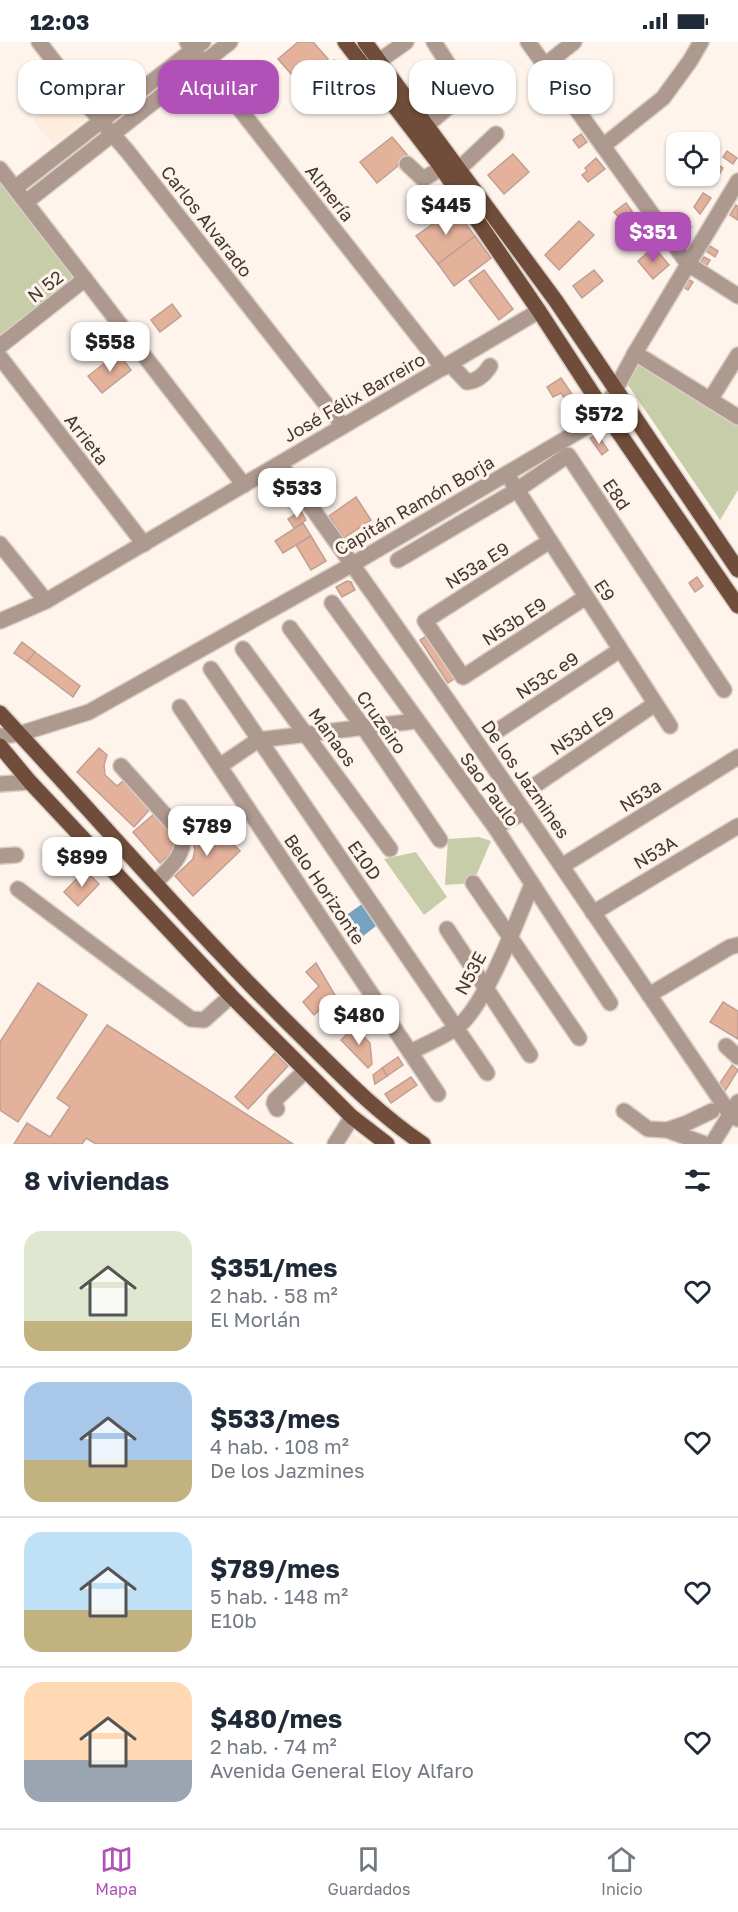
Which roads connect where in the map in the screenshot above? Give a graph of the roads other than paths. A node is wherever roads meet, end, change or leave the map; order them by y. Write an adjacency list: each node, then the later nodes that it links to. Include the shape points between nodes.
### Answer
1 (39, 42): 23 (street, Carlos Alvarado)
2 (230, 42): 12 (street)
3 (345, 42): 29 (main road)
4 (365, 42): 13 (main road)
5 (406, 42): 14 (street)
6 (434, 42): 15 (street)
7 (528, 42): 16 (street)
8 (574, 42): 17 (street)
9 (700, 42): 27 (street, via 663,98)
10 (194, 44): 11 (street, Almería); 23 (street)
11 (202, 60)
12 (208, 60)
13 (379, 60)
14 (381, 60)
15 (445, 60)
16 (542, 60)
17 (550, 60)
18 (397, 84): 24 (main road)
19 (158, 98): 25 (street)
20 (245, 114): 43 (street, Almería)
21 (440, 114): 24 (street)
22 (580, 114): 27 (street)
23 (100, 121): 25 (street, Carlos Alvarado); 33 (street)
24 (427, 125): 31 (main road)
25 (112, 134): 34 (street); 49 (street, Carlos Alvarado)
26 (496, 134): 31 (street)
27 (603, 146): 35 (street)
28 (407, 164): 29 (street, via 423,179)
29 (442, 168): 38 (main road)
30 (0, 169): 33 (street)
31 (459, 169): 45 (main road, via 556,301)
32 (738, 181): 35 (street, Capitán Ramón Borja)
33 (15, 188): 34 (street)
34 (26, 202): 36 (street)
35 (688, 264): 37 (street); 40 (street, Capitán Ramón Borja)
36 (85, 279): 39 (street, N 52); 52 (street)
37 (738, 296)
38 (539, 311): 43 (street, José Félix Barreiro); 47 (main road)
39 (0, 346)
40 (635, 353): 45 (street, Capitán Ramón Borja); 46 (street)
41 (738, 355): 46 (street)
42 (0, 357): 56 (street, Arrieta)
43 (446, 366): 44 (street, Almería, via 467,382 477,379); 49 (street, José Félix Barreiro)
44 (490, 366)
45 (615, 390): 47 (street, Capitán Ramón Borja); 59 (main road)
46 (710, 400): 48 (street)
47 (604, 411): 51 (street, Capitán Ramón Borja, via 586,427); 63 (main road)
48 (738, 417)
49 (343, 426): 50 (street, José Félix Barreiro)
50 (280, 464): 52 (street, José Félix Barreiro); 58 (street, De los Jazmines)
51 (507, 474): 53 (street, E9); 58 (street, Capitán Ramón Borja)
52 (244, 485): 56 (street, José Félix Barreiro)
53 (517, 490): 54 (street, E9); 57 (street, E8d); 70 (street, E8d, via 568,455)
54 (550, 541): 60 (street, E9); 69 (street, N53a E9, via 425,621)
55 (0, 544): 61 (street)
56 (144, 544): 61 (street, José Félix Barreiro)
57 (398, 560)
58 (353, 564): 78 (street, Capitán Ramón Borja, via 89,712); 89 (street, De los Jazmines)
59 (738, 570)
60 (586, 597): 67 (street, E9); 69 (street, N53b E9)
61 (46, 601): 64 (street, José Félix Barreiro)
62 (332, 603): 74 (street, Sao Paulo)
63 (738, 606)
64 (0, 621)
65 (290, 628): 76 (street, Cruzeiro)
66 (243, 648): 79 (street, Manaos)
67 (620, 650): 71 (street, E9); 77 (street, N53c e9)
68 (211, 669): 81 (street, E10D)
69 (463, 677)
70 (724, 690)
71 (655, 704): 75 (street, E9); 88 (street, N53d E9)
72 (180, 707): 85 (street, Belo Horizonte)
73 (0, 713): 78 (main road)
74 (416, 721): 76 (street); 91 (street, Sao Paulo)
75 (670, 726)
76 (364, 728): 79 (street); 92 (street, Cruzeiro)
77 (494, 733)
78 (19, 734): 80 (street, Capitán Ramón Borja); 97 (main road)
79 (306, 734): 81 (street); 93 (street, Manaos)
80 (0, 736)
81 (258, 740): 85 (street); 109 (street, E10D)
82 (0, 746): 86 (main road)
83 (738, 757): 96 (street, N53a)
84 (121, 766): 97 (street, via 183,835 182,853)
85 (220, 766): 112 (street, Belo Horizonte)
86 (30, 782): 87 (street); 107 (main road)
87 (0, 784)
88 (531, 788)
89 (525, 812): 91 (street); 96 (street, De los Jazmines)
90 (738, 825): 101 (street, N53A)
91 (495, 827): 99 (street, Sao Paulo)
92 (440, 840)
93 (390, 849)
94 (16, 855): 95 (street)
95 (0, 856)
96 (562, 866): 101 (street, De los Jazmines)
97 (156, 882): 126 (main road, via 256,991 363,1097)
98 (473, 883): 103 (street)
99 (532, 884): 103 (street, N53E); 108 (street, Sao Paulo)
100 (18, 889): 107 (street, via 191,1019 204,1020)
101 (593, 913): 106 (street, De los Jazmines)
102 (447, 929): 105 (street)
103 (509, 939): 105 (street, N53E); 110 (street)
104 (738, 945): 106 (street)
105 (486, 987): 109 (street, N53E); 113 (street)
106 (649, 995): 121 (street, De los Jazmines)
107 (231, 996): 115 (main road)
108 (610, 1003)
109 (457, 1028): 112 (street, N53E); 116 (street, E10D)
110 (579, 1038)
111 (726, 1046): 114 (street)
112 (411, 1052): 117 (street, Belo Horizonte)
113 (530, 1055)
114 (738, 1057)
115 (305, 1071): 118 (street, via 276,1100); 122 (main road)
116 (487, 1072)
117 (438, 1094)
118 (277, 1109)
119 (624, 1111): 123 (street, via 648,1130)
120 (712, 1111): 123 (street)
121 (735, 1111): 128 (street)
122 (352, 1117): 124 (street); 125 (main road)
123 (667, 1130): 127 (street)
124 (334, 1144)
125 (387, 1144)
126 (423, 1144)
127 (705, 1144)
128 (712, 1144)

